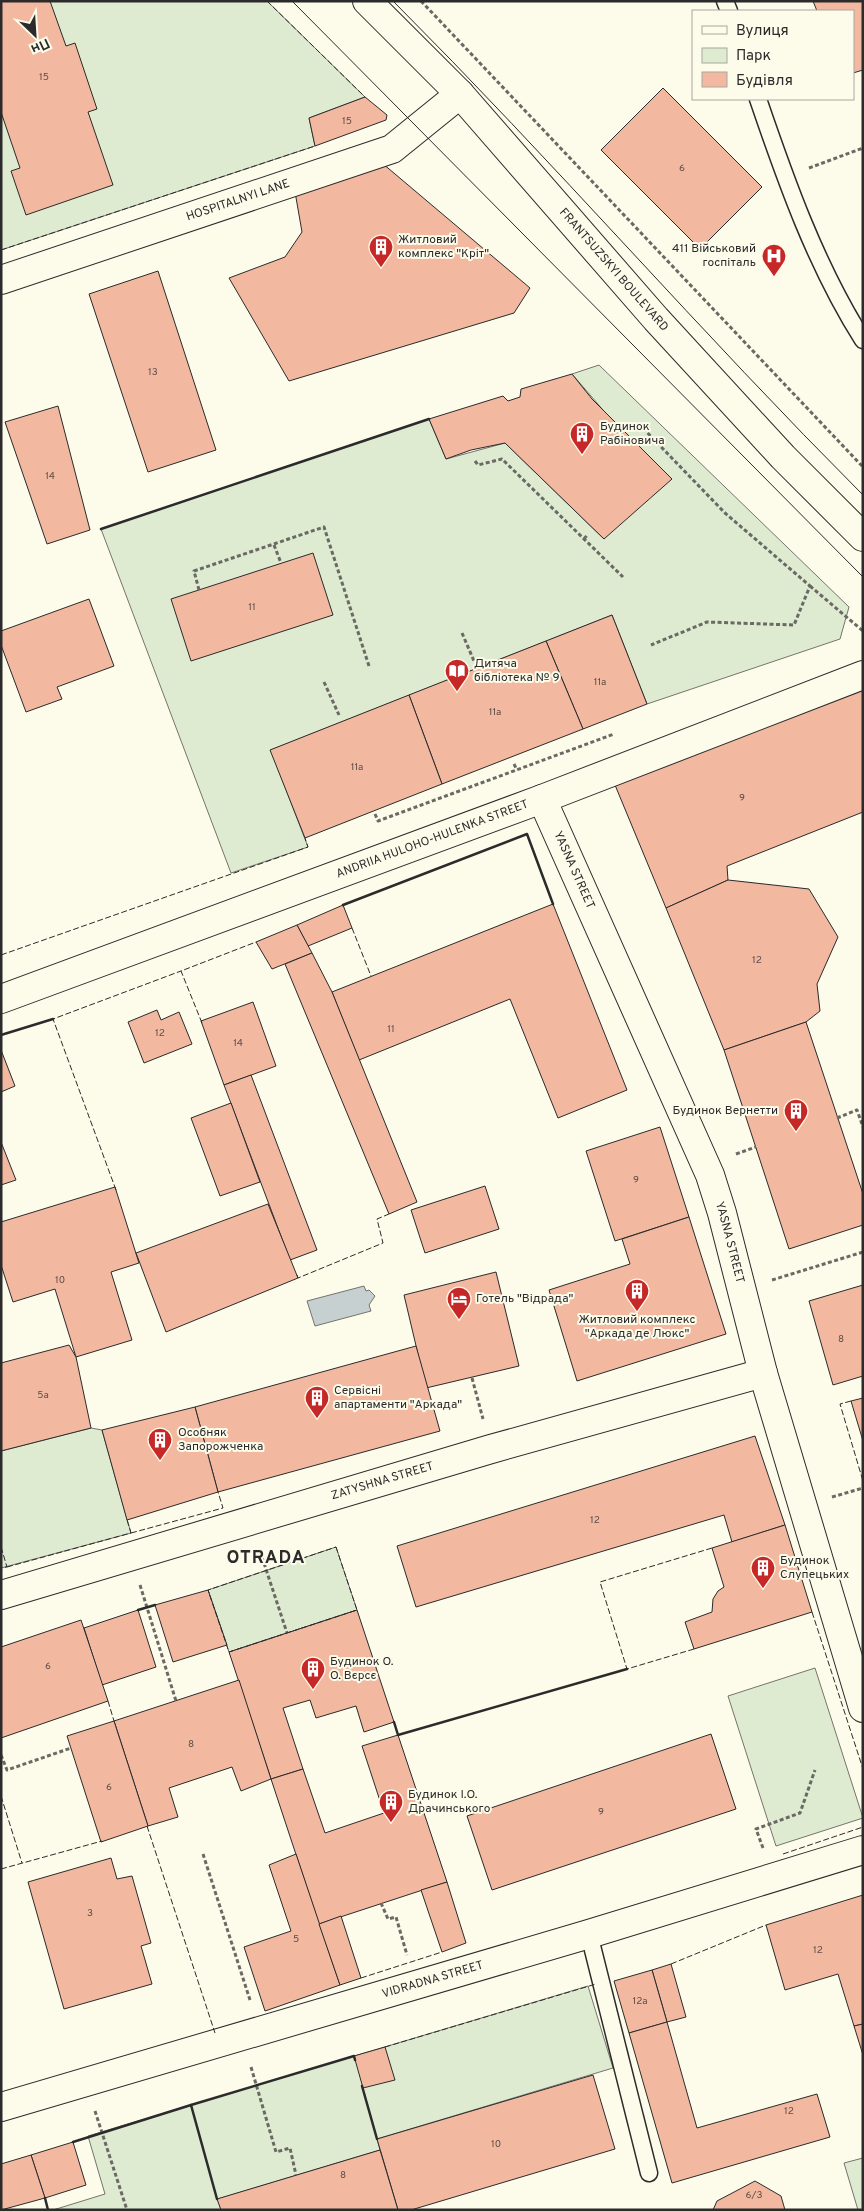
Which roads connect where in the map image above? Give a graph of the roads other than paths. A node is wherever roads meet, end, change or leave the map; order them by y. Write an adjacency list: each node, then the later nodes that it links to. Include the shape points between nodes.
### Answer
1 (367, 1): 2 (street, FRANTSUZSKYI BOULEVARD)
2 (460, 94): 4 (street, HOSPITALNYI LANE, via 392,149); 6 (street, FRANTSUZSKYI BOULEVARD, via 656,319 783,457)
3 (758, 100): 5 (lane, via 785,177 840,305)
4 (1, 280)
5 (863, 340)
6 (863, 537)
7 (863, 675): 8 (street, ANDRIIA HULOHO-HULENKA STREET)
8 (542, 798): 9 (street, ANDRIIA HULOHO-HULENKA STREET); 10 (street, YASNA STREET, via 710,1175)
9 (1, 999)
10 (763, 1373): 11 (street, ZATYSHNA STREET, via 491,1449); 12 (street, YASNA STREET)
11 (1, 1594)
12 (863, 1708)
13 (863, 1850): 14 (street, VIDRADNA STREET)
14 (589, 1934): 15 (street, VIDRADNA STREET); 16 (lane)
15 (1, 2107)
16 (649, 2173)

